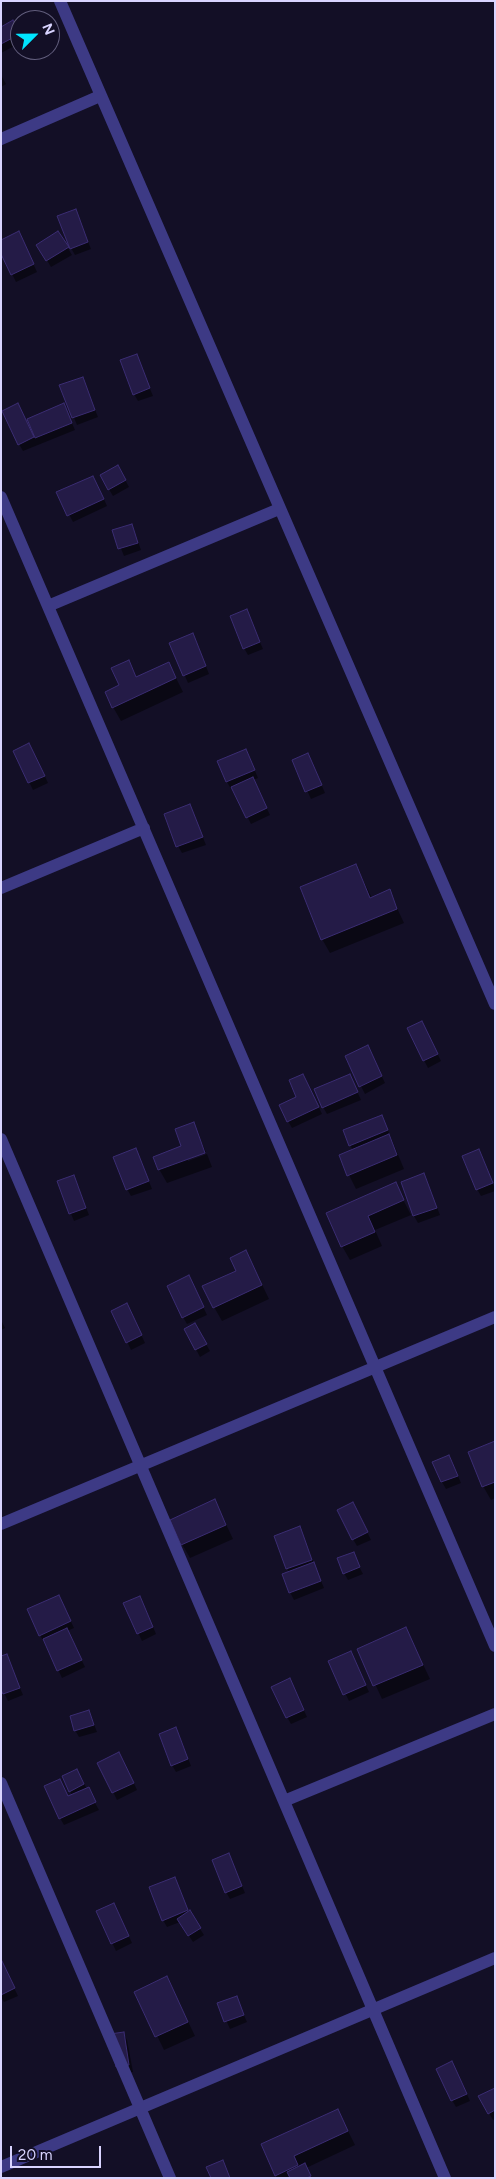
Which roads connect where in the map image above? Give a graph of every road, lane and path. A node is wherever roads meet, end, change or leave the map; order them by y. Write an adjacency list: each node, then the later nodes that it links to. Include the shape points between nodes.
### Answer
1 (60, 1): 2 (street)
2 (100, 96): 3 (street); 5 (street)
3 (1, 139)
4 (1, 497): 6 (street)
5 (279, 509): 6 (street); 9 (street)
6 (48, 606): 7 (street)
7 (144, 828): 8 (street); 12 (street)
8 (1, 888)
9 (495, 1004)
10 (1, 1139): 13 (street)
11 (495, 1317): 12 (street)
12 (375, 1367): 13 (street); 15 (street)
13 (141, 1466): 14 (street); 18 (street)
14 (1, 1524)
15 (495, 1646)
16 (495, 1714): 18 (street)
17 (1, 1783): 21 (street)
18 (284, 1801): 20 (street)
19 (495, 1958): 20 (street)
20 (374, 2010): 21 (street); 24 (street)
21 (140, 2109): 22 (street); 23 (street)
22 (1, 2167)
23 (170, 2178)
24 (445, 2178)

